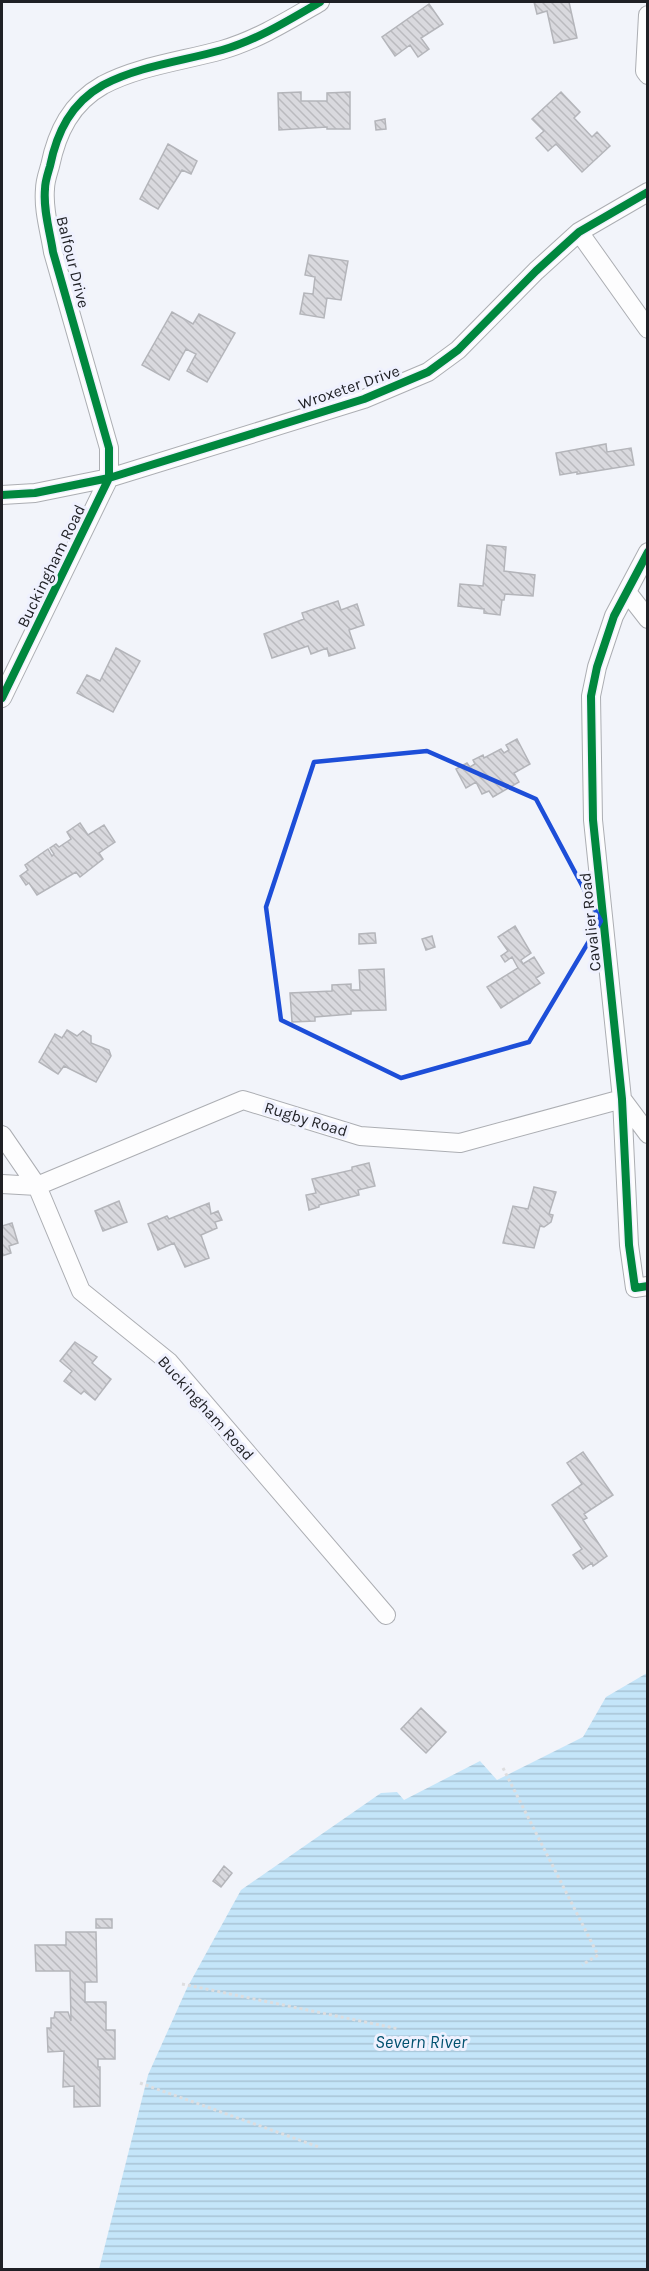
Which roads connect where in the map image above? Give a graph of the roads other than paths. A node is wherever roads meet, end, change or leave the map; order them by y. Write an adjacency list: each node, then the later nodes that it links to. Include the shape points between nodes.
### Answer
1 (320, 2): 7 (street, Balfour Drive, via 260,36 104,85 80,102 62,124 45,189 47,220 109,448)
2 (648, 15): 3 (street)
3 (648, 75)
4 (648, 192): 5 (street, Wroxeter Drive)
5 (579, 232): 6 (street); 7 (street, Wroxeter Drive, via 458,350 428,372 363,399)
6 (648, 329)
7 (109, 478): 8 (street, Wroxeter Drive, via 35,493); 12 (street, Buckingham Road)
8 (2, 495)
9 (648, 552): 10 (street, Cavalier Road)
10 (627, 592): 11 (street); 13 (street, Cavalier Road, via 614,616 591,696 593,820)
11 (648, 620)
12 (2, 698)
13 (622, 1099): 14 (street, Cavalier Road); 17 (street, Rugby Road, via 460,1143 360,1136 243,1100)
14 (637, 1126): 18 (street, Cavalier Road, via 629,1245 635,1288)
15 (2, 1135): 17 (street, Buckingham Road)
16 (2, 1184): 17 (street, Rugby Road)
17 (37, 1186): 19 (street, Buckingham Road, via 81,1291 169,1362)
18 (648, 1286)
19 (386, 1615)

